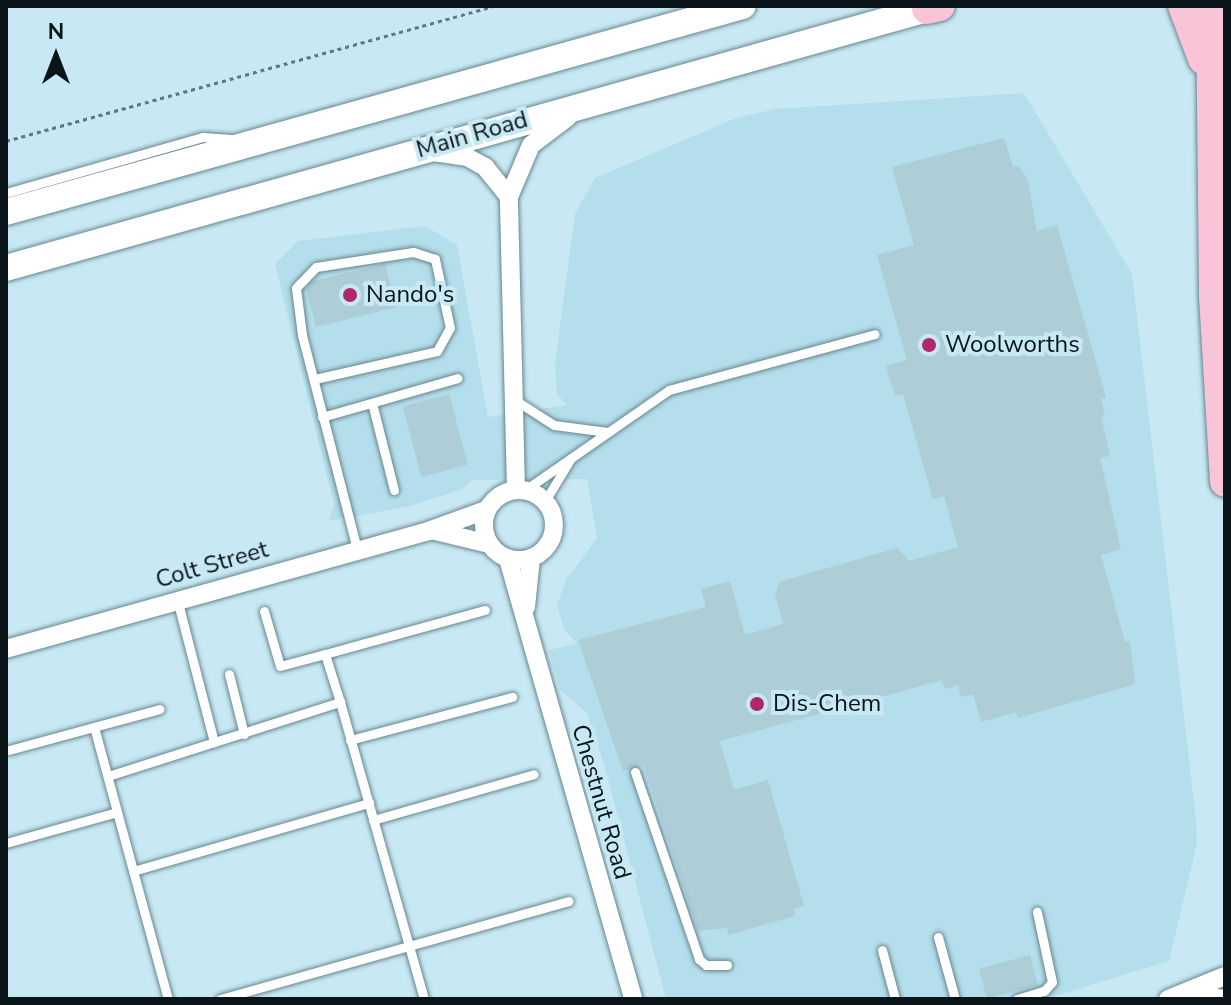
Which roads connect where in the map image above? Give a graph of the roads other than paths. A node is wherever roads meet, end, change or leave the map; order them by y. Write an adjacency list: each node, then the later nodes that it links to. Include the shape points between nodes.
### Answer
1 (743, 6): 7 (main road)
2 (1183, 6): 5 (main road)
3 (1211, 6): 5 (main road)
4 (935, 7): 6 (main road, Main Road)
5 (1209, 84): 21 (main road)
6 (595, 101): 8 (main road, Main Road); 10 (street, via 531,145)
7 (260, 142): 9 (lane, via 203,137); 11 (main road)
8 (405, 153): 10 (street, via 467,157 485,167); 12 (main road, Main Road)
9 (6, 193)
10 (509, 197): 16 (street)
11 (6, 212)
12 (6, 268)
13 (875, 334): 19 (lane, via 669,390)
14 (458, 378): 17 (lane)
15 (315, 379): 15 (lane, via 297,313 296,288 303,276 316,267 413,252 435,259 450,328 437,351); 18 (lane)
16 (515, 400): 19 (lane, via 554,425); 23 (street)
17 (372, 403): 18 (lane); 22 (lane)
18 (322, 417): 28 (lane)
19 (611, 432): 20 (lane)
20 (574, 451): 23 (lane); 24 (lane)
21 (1225, 482)
22 (394, 490)
23 (520, 490): 24 (street); 25 (street, via 502,494)
24 (545, 501): 29 (street, via 553,533)
25 (486, 510): 26 (street, Colt Street); 27 (street, via 484,534)
26 (431, 530): 27 (street, Colt Street); 28 (street, Colt Street)
27 (489, 544): 30 (street)
28 (357, 549): 31 (street, Colt Street)
29 (531, 558): 30 (street); 34 (street, Chestnut Road)
30 (508, 559): 34 (street, Chestnut Road)
31 (177, 599): 35 (street, Colt Street); 44 (lane)
32 (485, 610): 36 (lane)
33 (264, 611): 36 (lane, via 280,666)
34 (525, 618): 65 (street, Chestnut Road)
35 (6, 649)
36 (325, 654): 39 (lane)
37 (229, 674): 42 (lane)
38 (512, 697): 43 (lane)
39 (340, 702): 42 (lane); 43 (lane)
40 (160, 709): 41 (lane)
41 (94, 727): 45 (lane); 48 (lane)
42 (244, 734): 44 (lane)
43 (350, 740): 49 (lane)
44 (214, 742): 48 (lane)
45 (9, 750)
46 (635, 772): 59 (lane, via 699,959 706,965)
47 (534, 774): 51 (lane)
48 (108, 776): 50 (lane)
49 (369, 803): 51 (lane); 53 (lane)
50 (117, 812): 52 (lane); 53 (lane)
51 (373, 820): 57 (lane)
52 (6, 843)
53 (133, 871): 62 (lane)
54 (568, 901): 57 (lane)
55 (1037, 912): 68 (lane, via 1052,982 1044,991)
56 (938, 937): 67 (lane)
57 (409, 946): 63 (lane); 64 (lane)
58 (882, 950): 66 (lane)
59 (727, 965)
60 (1225, 976): 61 (street)
61 (1190, 993): 69 (street); 70 (street)
62 (168, 999)
63 (220, 999)
64 (424, 999)
65 (633, 999)
66 (895, 999)
67 (955, 999)
68 (1017, 999)
69 (1168, 999)
70 (1225, 999)

